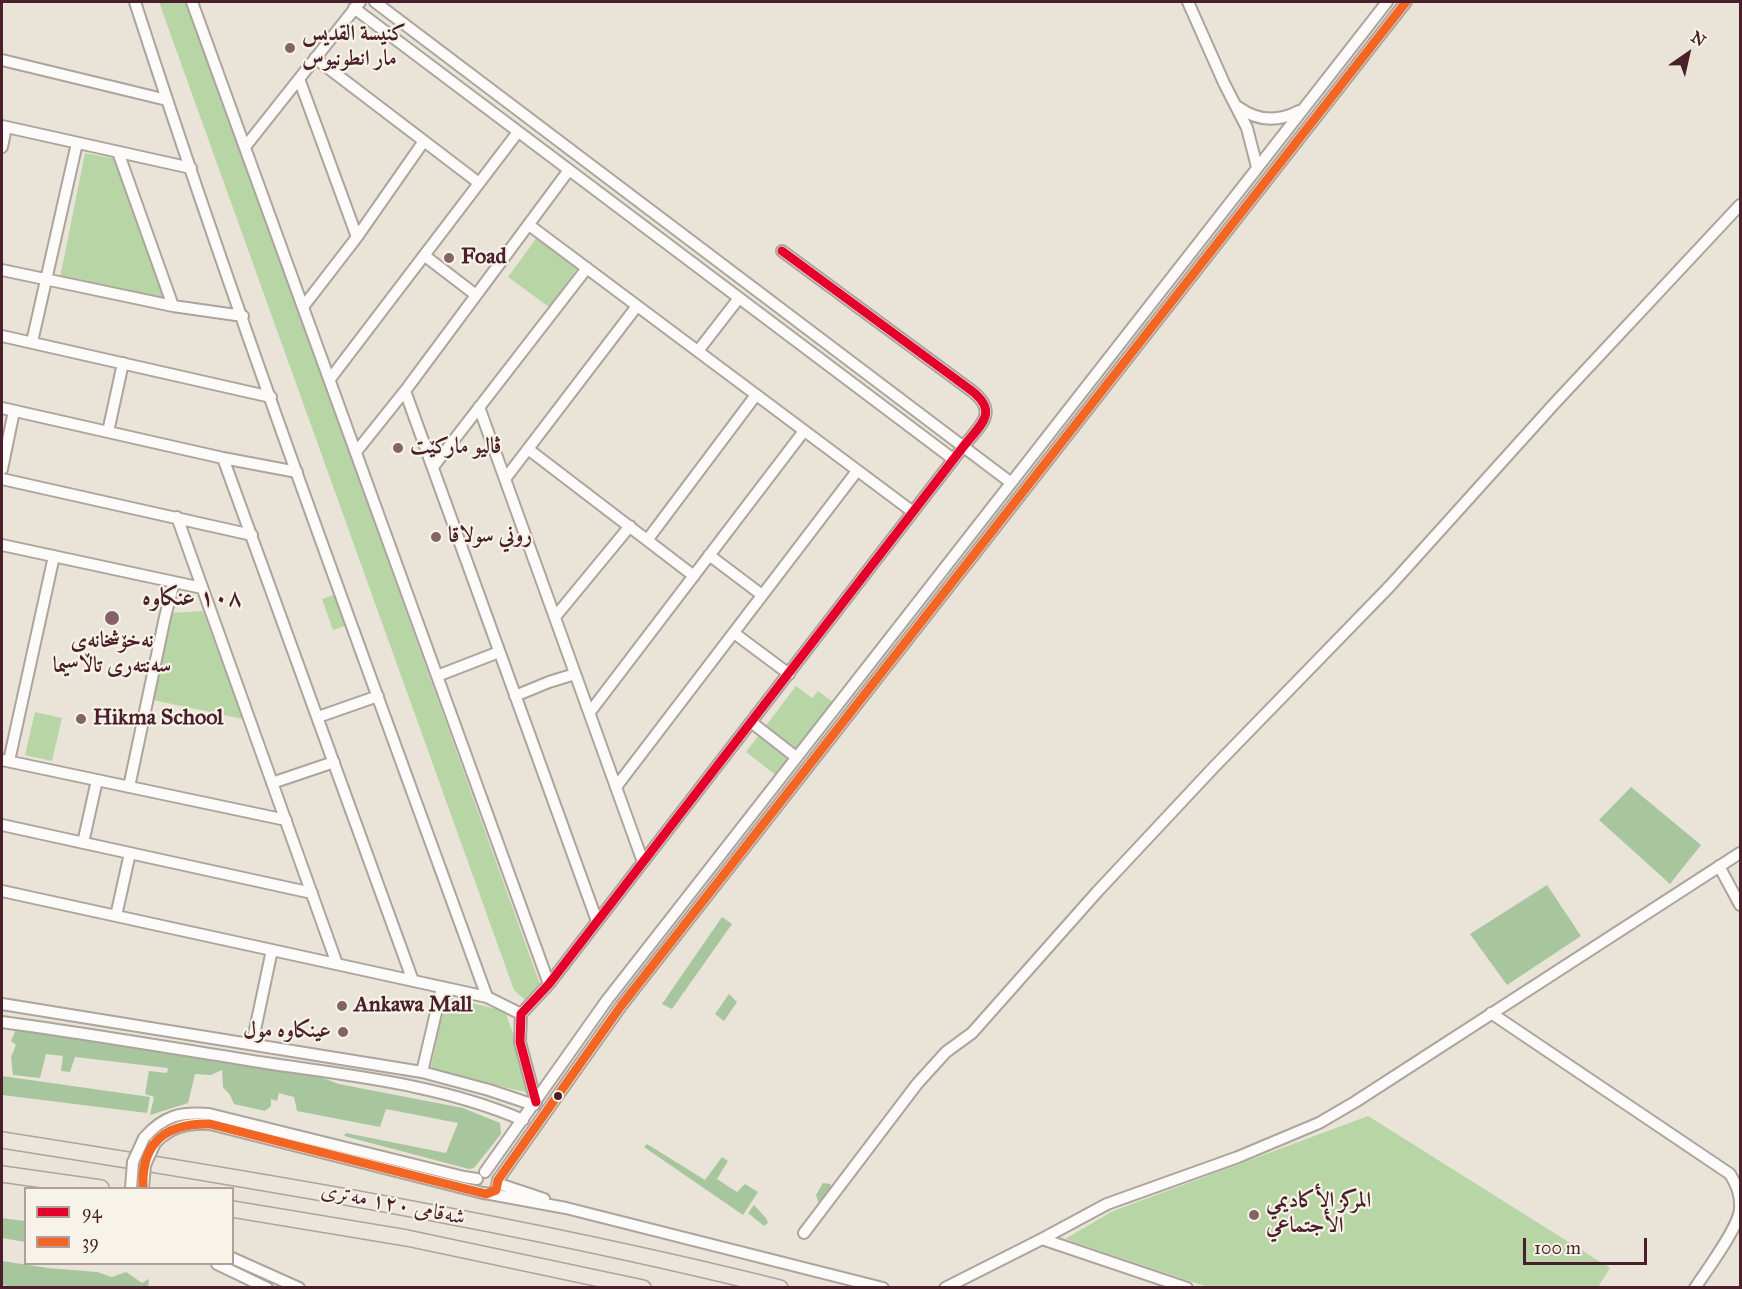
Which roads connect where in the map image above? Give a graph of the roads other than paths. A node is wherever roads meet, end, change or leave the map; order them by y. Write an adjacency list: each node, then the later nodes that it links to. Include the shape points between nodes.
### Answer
1 (135, 2): 11 (street)
2 (192, 2): 19 (street)
3 (375, 2): 52 (street)
4 (1188, 2): 12 (street)
5 (1387, 2): 13 (street)
6 (1406, 2): 127 (street, via 621,1006)
7 (357, 5): 8 (street); 15 (street)
8 (315, 58): 10 (street); 16 (street)
9 (2, 60): 11 (street)
10 (299, 79): 19 (street); 27 (street)
11 (167, 100): 22 (street)
12 (1235, 105): 13 (street, via 1251,115 1270,119 1289,116); 21 (street, via 1247,128)
13 (1305, 106): 21 (street)
14 (4, 127): 17 (street); 18 (street)
15 (518, 132): 23 (street); 24 (street)
16 (424, 141): 24 (street); 27 (street)
17 (77, 143): 20 (street); 32 (street)
18 (2, 147)
19 (245, 147): 37 (street)
20 (118, 152): 22 (street); 35 (street)
21 (1257, 167): 63 (street)
22 (191, 168): 38 (street)
23 (569, 170): 26 (street); 34 (street)
24 (479, 183): 29 (street)
25 (1740, 205): 134 (street, via 1390,586 1097,892 972,1033 946,1052 917,1084)
26 (529, 225): 30 (street); 33 (street)
27 (357, 237): 37 (street)
28 (782, 251): 52 (street, via 981,398 986,404 985,418)
29 (425, 256): 33 (street); 43 (street)
30 (587, 268): 36 (street); 47 (street)
31 (2, 270): 32 (street)
32 (46, 278): 35 (street); 40 (street)
33 (476, 295): 44 (street)
34 (739, 298): 41 (street); 56 (street)
35 (172, 306): 38 (street)
36 (637, 306): 41 (street); 53 (street)
37 (303, 307): 43 (street)
38 (243, 316): 46 (street)
39 (2, 336): 40 (street)
40 (32, 342): 42 (street)
41 (698, 351): 45 (street)
42 (123, 363): 46 (street); 51 (street)
43 (330, 379): 54 (street)
44 (405, 391): 54 (street); 57 (street)
45 (756, 395): 50 (street); 68 (street)
46 (271, 397): 60 (street)
47 (479, 407): 57 (street); 62 (street)
48 (2, 408): 49 (street)
49 (14, 411): 51 (street); 58 (street)
50 (804, 431): 59 (street); 70 (street)
51 (108, 432): 55 (street)
52 (963, 447): 56 (street); 63 (street)
53 (528, 449): 62 (street); 66 (street)
54 (356, 452): 81 (street)
55 (223, 458): 60 (street); 67 (street)
56 (953, 459): 64 (street)
57 (432, 467): 78 (street)
58 (2, 469)
59 (857, 471): 64 (street); 75 (street)
60 (297, 472): 82 (street)
61 (2, 479): 65 (street)
62 (505, 479): 76 (street)
63 (1010, 482): 87 (street)
64 (913, 512): 80 (street)
65 (177, 517): 67 (street); 74 (street)
66 (630, 526): 68 (street); 76 (street)
67 (252, 535): 85 (street)
68 (648, 539): 72 (street)
69 (2, 545): 71 (street)
70 (709, 555): 72 (street); 75 (street)
71 (54, 556): 73 (street); 88 (street)
72 (694, 576): 84 (street)
73 (174, 582): 74 (street); 92 (street)
74 (202, 588): 91 (street)
75 (762, 595): 77 (street)
76 (555, 617): 79 (street)
77 (734, 633): 80 (street); 93 (street)
78 (499, 652): 81 (street); 83 (street)
79 (575, 674): 83 (street); 84 (street)
80 (789, 674): 86 (street)
81 (437, 676): 109 (street)
82 (378, 696): 85 (street); 111 (street)
83 (515, 696): 105 (street)
84 (590, 712): 93 (street)
85 (318, 717): 89 (street)
86 (752, 722): 87 (street); 99 (street)
87 (796, 757): 121 (street, via 608,1000)
88 (5, 760): 90 (street)
89 (334, 762): 91 (street); 108 (street)
90 (97, 780): 92 (street); 96 (street)
91 (272, 783): 94 (street)
92 (129, 787): 94 (street)
93 (616, 787): 99 (street)
94 (286, 820): 102 (street)
95 (2, 825): 96 (street)
96 (82, 843): 97 (street)
97 (130, 853): 102 (street); 104 (street)
98 (1740, 853): 100 (street)
99 (643, 862): 105 (street)
100 (1719, 866): 103 (street); 114 (street)
101 (2, 891): 104 (street)
102 (312, 892): 107 (street)
103 (1740, 905)
104 (116, 916): 106 (street)
105 (597, 921): 109 (street)
106 (272, 950): 107 (street); 118 (street)
107 (338, 964): 108 (street)
108 (412, 981): 110 (street)
109 (549, 984): 115 (street)
110 (442, 987): 111 (street); 119 (street)
111 (487, 997): 115 (street)
112 (2, 1004): 113 (street)
113 (58, 1012): 117 (street); 118 (street)
114 (1491, 1013): 135 (street, via 1319,1123 1107,1204); 145 (street, via 1730,1174 1739,1189 1740,1212)
115 (521, 1014): 121 (street, via 520,1042)
116 (2, 1022): 117 (street)
117 (54, 1029): 122 (street, via 420,1088)
118 (252, 1044): 119 (street)
119 (422, 1072): 120 (street)
120 (502, 1094): 121 (street); 122 (street)
121 (535, 1104): 123 (street)
122 (496, 1109): 123 (street)
123 (523, 1120): 126 (street)
124 (2, 1140): 141 (highway, شەقامی ١٢٠ مەتری, via 359,1197)
125 (2, 1174): 128 (highway)
126 (481, 1175): 127 (street, via 493,1173); 129 (street, bridge, via 464,1178 210,1114 190,1113 159,1123 144,1138 133,1162); 131 (street, via 476,1186)
127 (498, 1182): 131 (street, via 496,1190); 132 (street)
128 (94, 1187)
129 (131, 1187)
130 (143, 1187): 131 (street, bridge, via 145,1165 155,1143 175,1128 190,1123 210,1124)
131 (485, 1193): 132 (street)
132 (566, 1208): 142 (street)
133 (234, 1209): 140 (highway, شەقامی ١٢٠ مەتری, via 407,1238)
134 (804, 1233)
135 (1042, 1239): 143 (street); 144 (street)
136 (234, 1259): 139 (street)
137 (221, 1265): 138 (street)
138 (267, 1287)
139 (299, 1287)
140 (643, 1287)
141 (780, 1287)
142 (883, 1287)
143 (945, 1287)
144 (1187, 1287)
145 (1695, 1287)

